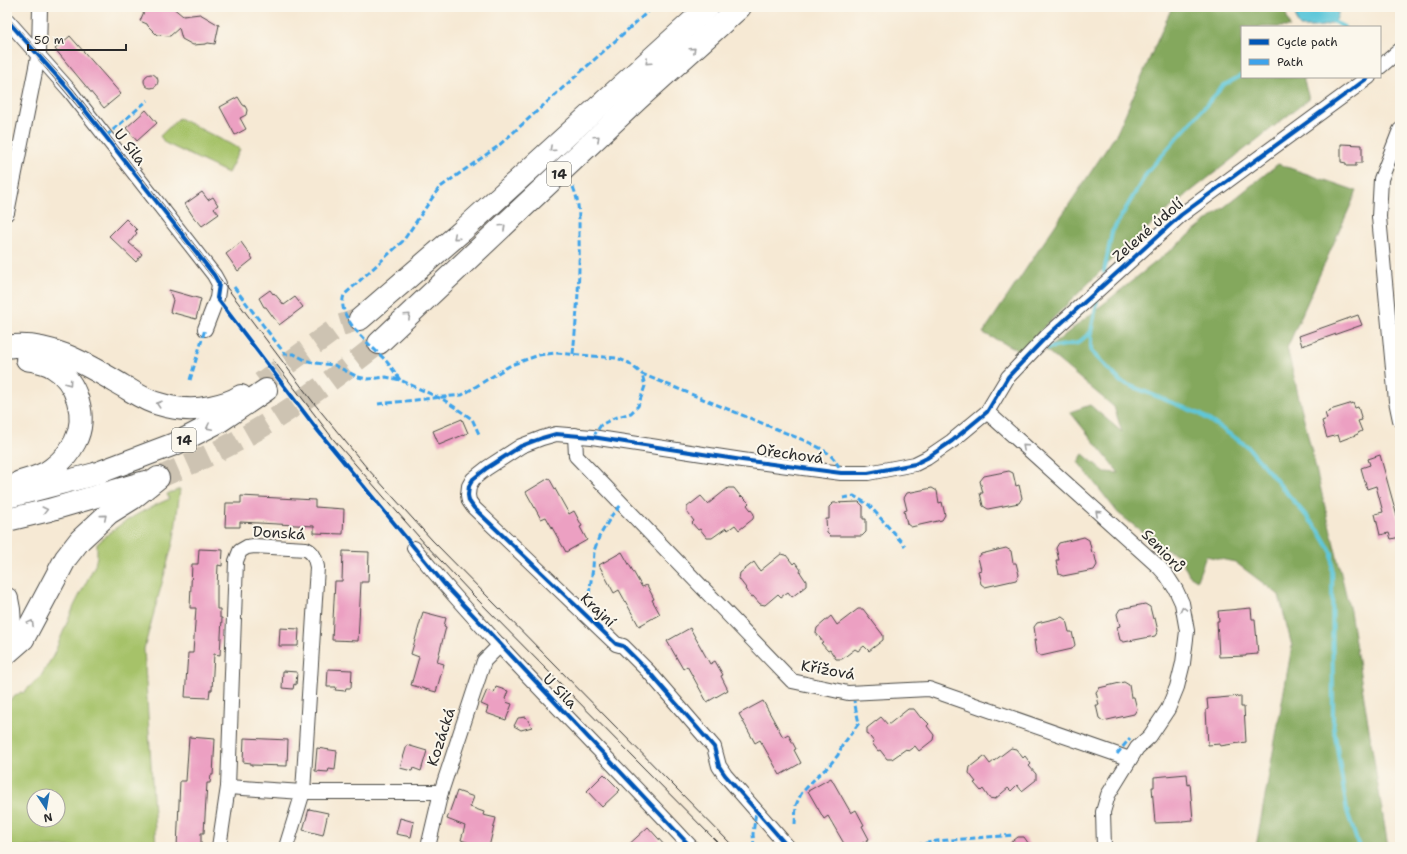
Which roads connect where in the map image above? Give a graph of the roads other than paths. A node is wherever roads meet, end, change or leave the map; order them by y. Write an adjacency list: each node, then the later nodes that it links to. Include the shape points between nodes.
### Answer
1 (40, 7): 6 (street)
2 (708, 7): 11 (highway, 14, one-way to 11, via 462,231)
3 (740, 7): 13 (highway, 14, one-way to 3)
4 (7, 20): 6 (street, U Sila)
5 (1400, 50): 7 (street)
6 (38, 54): 10 (street); 12 (street, U Sila, via 75,97 214,275 219,284 217,298)
7 (1381, 66)
8 (1368, 78): 16 (street, Zelené údolí, via 1181,215 1046,337 1008,377)
9 (1400, 130): 17 (street, via 1381,179 1378,216)
10 (7, 213)
11 (360, 319)
12 (205, 329)
13 (379, 342)
14 (7, 347): 20 (highway, 14, via 37,347 62,354 142,397 176,408 198,410 221,405 263,387 220,422 177,443 95,474)
15 (7, 358): 19 (highway, one-way to 19, via 38,361 53,366 76,392 80,410 79,428 67,454 52,469 40,476)
16 (986, 412): 18 (street, Ořechová, via 927,458 915,464 868,473 809,469); 27 (street, Seniorů, one-way to 16, via 1150,736 1168,709 1177,687 1187,631 1182,603 1168,576)
17 (1400, 420)
18 (575, 435): 27 (street, Křížová, via 576,456 792,681 848,693 929,689); 35 (street, Krajní, via 556,434 521,446 473,479 469,486 469,501 599,628 616,644 623,646 649,672 714,747 719,766 725,775)
19 (7, 485)
20 (7, 497)
21 (7, 520): 26 (highway, via 158,478 109,513 80,540 66,558 22,639)
22 (414, 548): 25 (street, U Sila, via 445,586)
23 (7, 599): 24 (highway, via 10,612)
24 (7, 636)
25 (500, 645): 30 (street, Kozácká, via 484,661); 34 (street, U Sila)
26 (7, 653)
27 (1130, 759): 36 (street, Seniorů, via 1106,801 1103,812)
28 (228, 787): 29 (street); 29 (street, Donská, via 237,556 240,550 254,546 306,549 315,556 318,567); 31 (street, Donská)
29 (303, 792): 30 (street); 32 (street, Donská)
30 (441, 792): 33 (street, Kozácká)
31 (219, 847)
32 (286, 847)
33 (428, 847)
34 (691, 847)
35 (788, 847)
36 (1104, 847)

